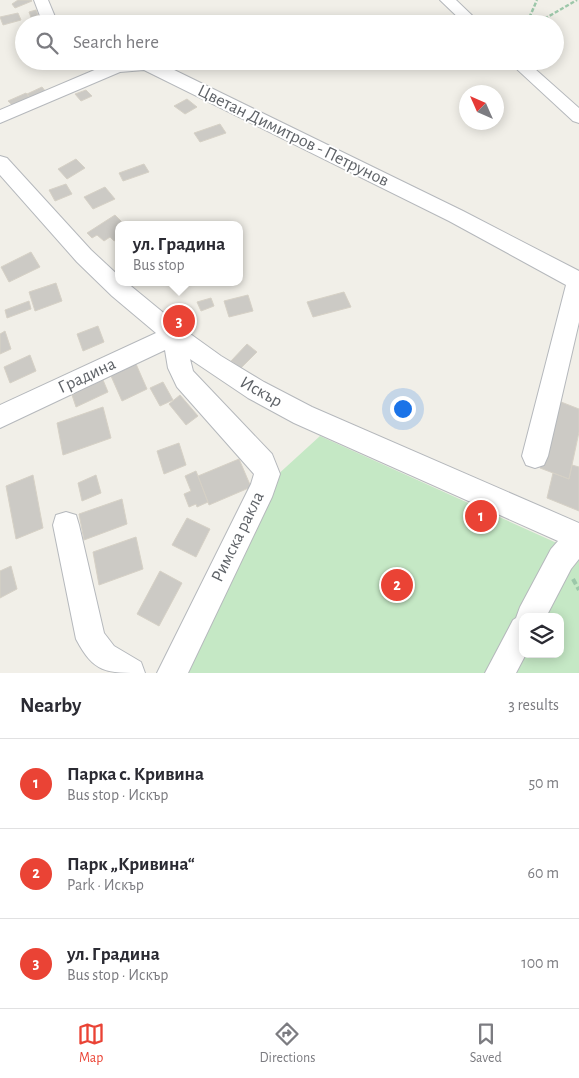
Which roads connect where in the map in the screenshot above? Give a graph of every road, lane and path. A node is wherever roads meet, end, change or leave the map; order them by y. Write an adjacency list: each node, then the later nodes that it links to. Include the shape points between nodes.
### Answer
1 (41, 0): 5 (street)
2 (447, 0): 6 (street)
3 (537, 0): 7 (path)
4 (577, 0): 8 (path)
5 (47, 15)
6 (464, 15)
7 (530, 15)
8 (551, 15)
9 (99, 70): 12 (street, Цветан Димитров - Петрунов)
10 (160, 70): 19 (street, Цветан Димитров - Петрунов, via 456,216 578,281)
11 (526, 70): 13 (street)
12 (0, 117)
13 (579, 117)
14 (0, 163): 15 (street, Искър, via 84,256)
15 (115, 285)
16 (116, 286): 17 (street, Искър)
17 (174, 335): 18 (street, Градина); 21 (street, Искър, via 256,390 303,415); 25 (street, Римска ракла, via 185,379 263,463 267,474)
18 (0, 417)
19 (535, 456)
20 (66, 525): 24 (street, via 91,639 103,657)
21 (579, 537): 22 (street, via 561,559)
22 (532, 613)
23 (519, 637): 26 (street)
24 (130, 673)
25 (172, 673)
26 (500, 673)

